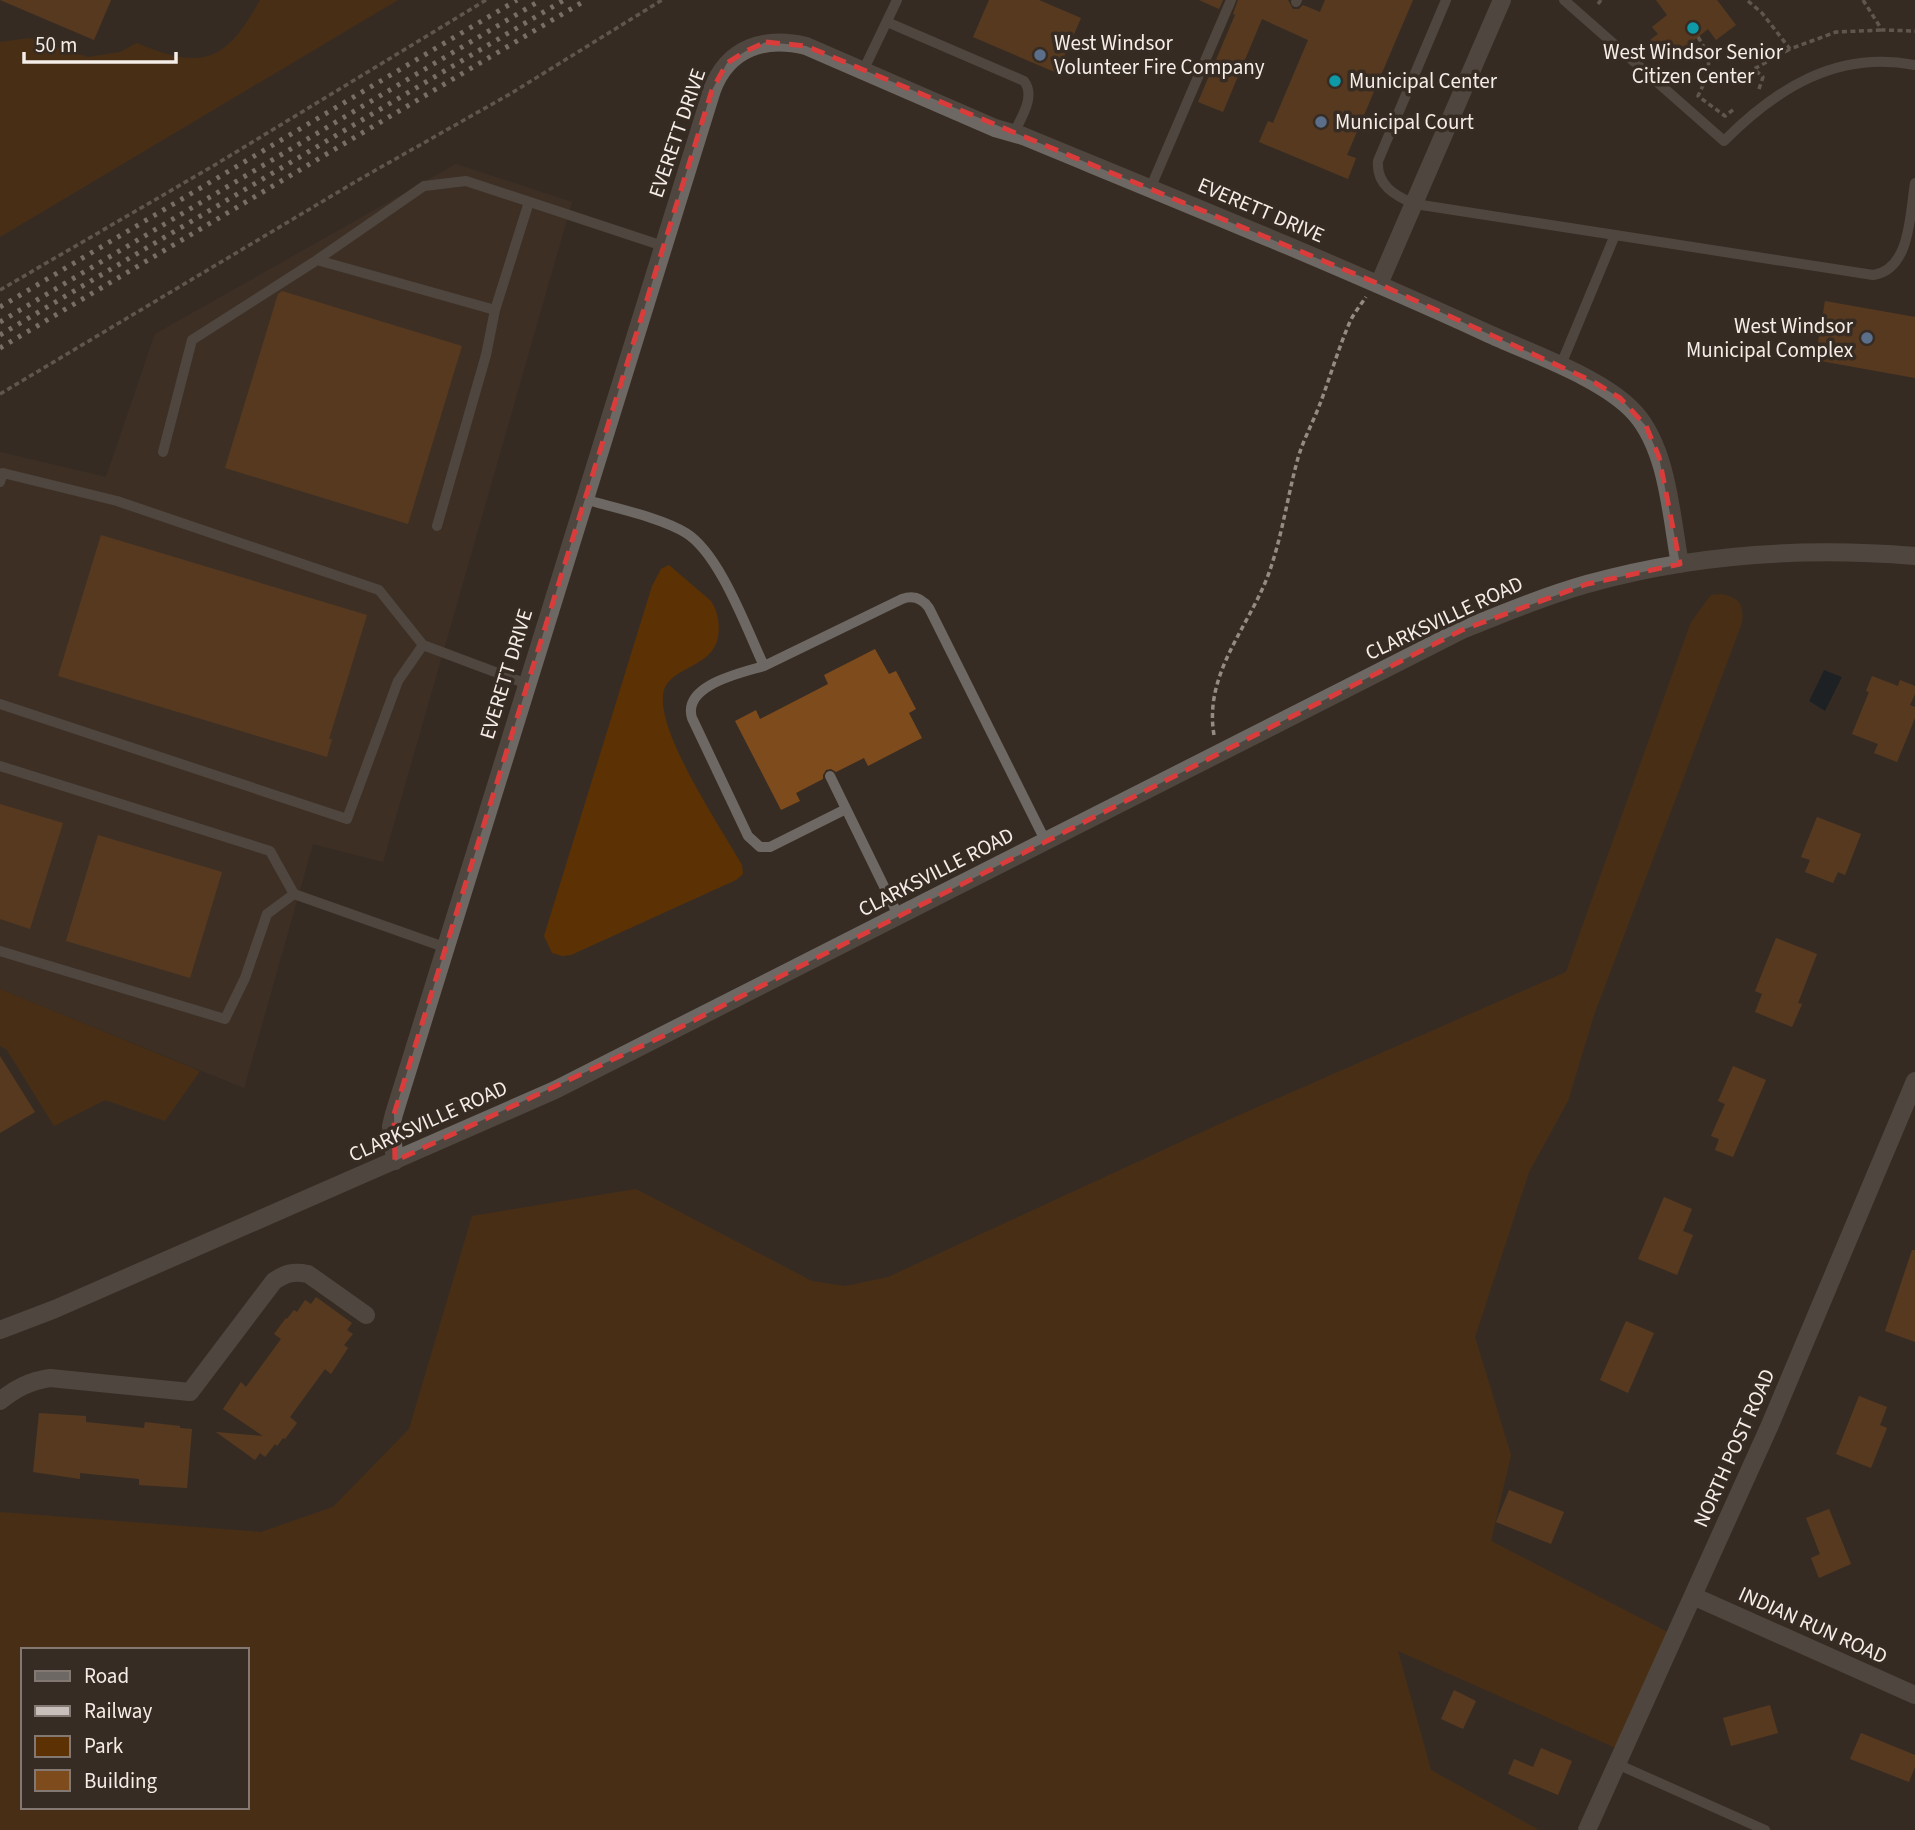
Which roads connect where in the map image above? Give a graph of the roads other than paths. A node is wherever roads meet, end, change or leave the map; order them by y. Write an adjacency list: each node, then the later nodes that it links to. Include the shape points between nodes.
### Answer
1 (897, 0): 6 (lane)
2 (1231, 0): 11 (lane)
3 (1446, 0): 13 (lane, via 1378,161 1383,184)
4 (1502, 0): 13 (street)
5 (1564, 0): 7 (lane, via 1724,141 1771,99 1825,71 1869,61)
6 (887, 22): 8 (lane); 9 (lane, via 1024,81 1029,95)
7 (1915, 65)
8 (863, 71): 9 (street, EVERETT DRIVE); 15 (street, EVERETT DRIVE, via 806,46 778,41 755,46 727,63 712,90)
9 (1014, 133): 11 (street, EVERETT DRIVE)
10 (1915, 183): 14 (lane, via 1904,245 1882,274)
11 (1150, 189): 17 (street, EVERETT DRIVE)
12 (529, 202): 15 (lane); 16 (lane, via 466,181 424,186); 18 (lane)
13 (1415, 204): 14 (lane); 17 (street)
14 (1615, 235): 19 (lane)
15 (663, 246): 22 (street, EVERETT DRIVE)
16 (317, 260): 18 (lane); 20 (lane, via 192,340)
17 (1376, 283): 19 (street, EVERETT DRIVE)
18 (495, 310): 23 (lane)
19 (1560, 367): 25 (street, EVERETT DRIVE, via 1620,398 1646,426 1659,457)
20 (163, 452)
21 (0, 482): 26 (lane, via 3,473 117,501 379,590)
22 (584, 499): 27 (lane, via 664,523 692,537 727,586); 28 (street, EVERETT DRIVE)
23 (437, 526)
24 (1915, 556): 25 (street, CLARKSVILLE ROAD, via 1802,552)
25 (1679, 564): 33 (street, CLARKSVILLE ROAD, via 1587,584 1462,630)
26 (423, 645): 28 (lane); 29 (lane, via 398,681 347,819)
27 (764, 666): 32 (lane, via 700,692 690,708 748,836 755,844 770,847); 33 (lane, via 902,599 922,600)
28 (527, 684): 36 (street, EVERETT DRIVE)
29 (0, 704)
30 (0, 766): 34 (lane, via 270,851)
31 (830, 776): 32 (lane)
32 (846, 809): 35 (lane)
33 (1046, 842): 35 (street, CLARKSVILLE ROAD)
34 (293, 894): 36 (lane); 37 (lane, via 267,914 225,1019)
35 (899, 917): 39 (street, CLARKSVILLE ROAD, via 555,1090)
36 (444, 947): 39 (street, EVERETT DRIVE, via 391,1126)
37 (0, 951)
38 (1915, 1081): 43 (street, NORTH POST ROAD)
39 (396, 1161): 41 (street, CLARKSVILLE ROAD)
40 (366, 1315): 42 (street, via 308,1274 296,1271 274,1281 190,1392 50,1378 33,1381)
41 (0, 1330)
42 (0, 1401)
43 (1693, 1596): 44 (street, INDIAN RUN ROAD); 45 (street, NORTH POST ROAD)
44 (1915, 1695)
45 (1617, 1764): 46 (street, NORTH POST ROAD); 47 (lane)
46 (1587, 1830)
47 (1765, 1830)

